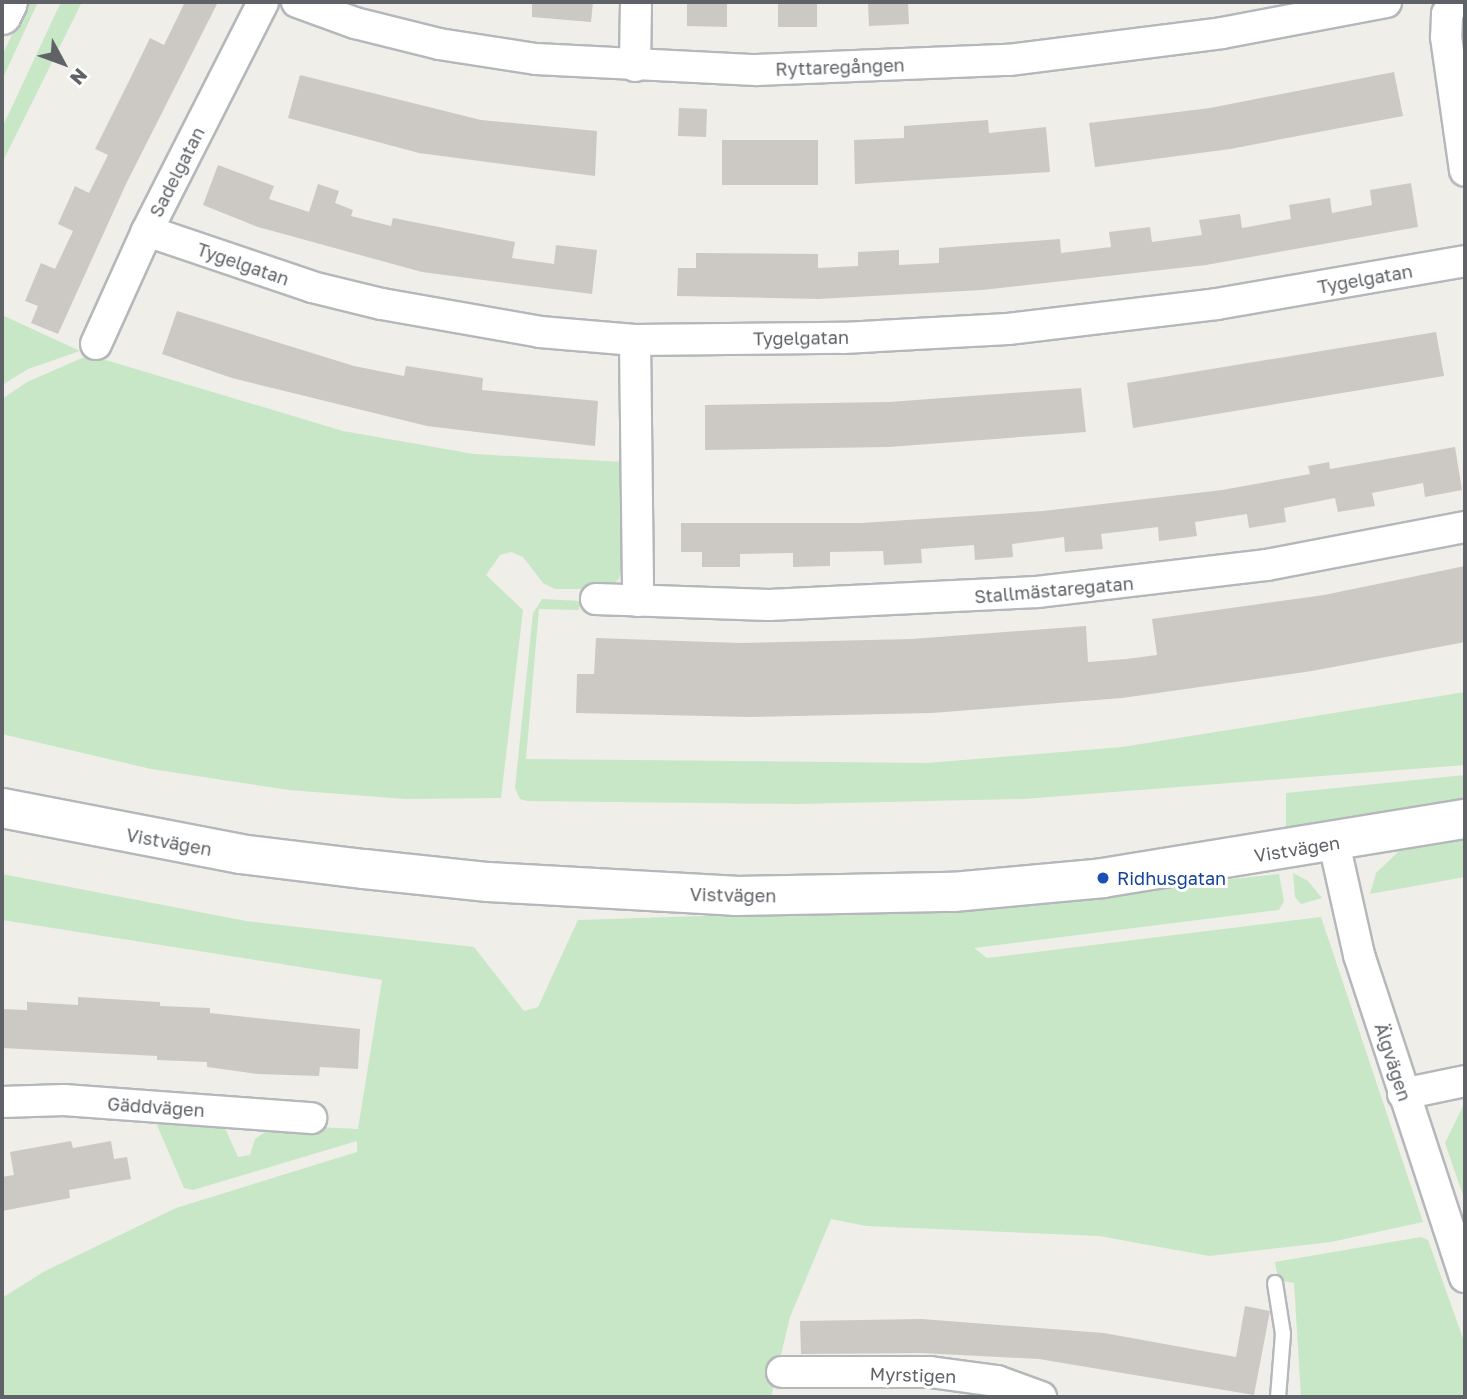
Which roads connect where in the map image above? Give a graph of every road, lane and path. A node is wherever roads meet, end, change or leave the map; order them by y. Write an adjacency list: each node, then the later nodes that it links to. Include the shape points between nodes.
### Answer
1 (8, 2): 7 (main road)
2 (263, 2): 10 (street, Sadelgatan)
3 (297, 2): 8 (street, Ryttaregången, via 355,23 439,44 536,59)
4 (636, 2): 8 (street)
5 (1386, 2): 8 (street, Ryttaregången, via 1222,33 1009,60 770,69)
6 (1454, 2): 9 (street, via 1447,15 1446,37)
7 (2, 15)
8 (635, 65)
9 (1465, 171)
10 (146, 231): 12 (street, Tygelgatan, via 312,287 382,304 540,332); 13 (street, Sadelgatan)
11 (1465, 261): 12 (street, Tygelgatan, via 1217,304 1022,328 843,338)
12 (635, 340): 16 (street)
13 (96, 344)
14 (1465, 527): 16 (street, Stallmästaregatan, via 1267,565 1037,592 769,605)
15 (596, 599): 16 (street, Stallmästaregatan)
16 (638, 601)
17 (2, 808): 19 (main road, Vistvägen, via 147,838 350,867 502,883 734,896 953,892 1160,871)
18 (1465, 819): 19 (main road, Vistvägen)
19 (1334, 843): 21 (street, Älgvägen, via 1359,955)
20 (1465, 1081): 21 (street)
21 (1403, 1094): 24 (street, Älgvägen)
22 (2, 1102): 23 (street, Gäddvägen, via 64,1100)
23 (310, 1118)
24 (1465, 1277)
25 (1275, 1283): 29 (lane, via 1283,1334)
26 (782, 1372): 27 (street, Myrstigen)
27 (929, 1385): 28 (street, Myrstigen, via 997,1381)
28 (1041, 1397)
29 (1278, 1397)

